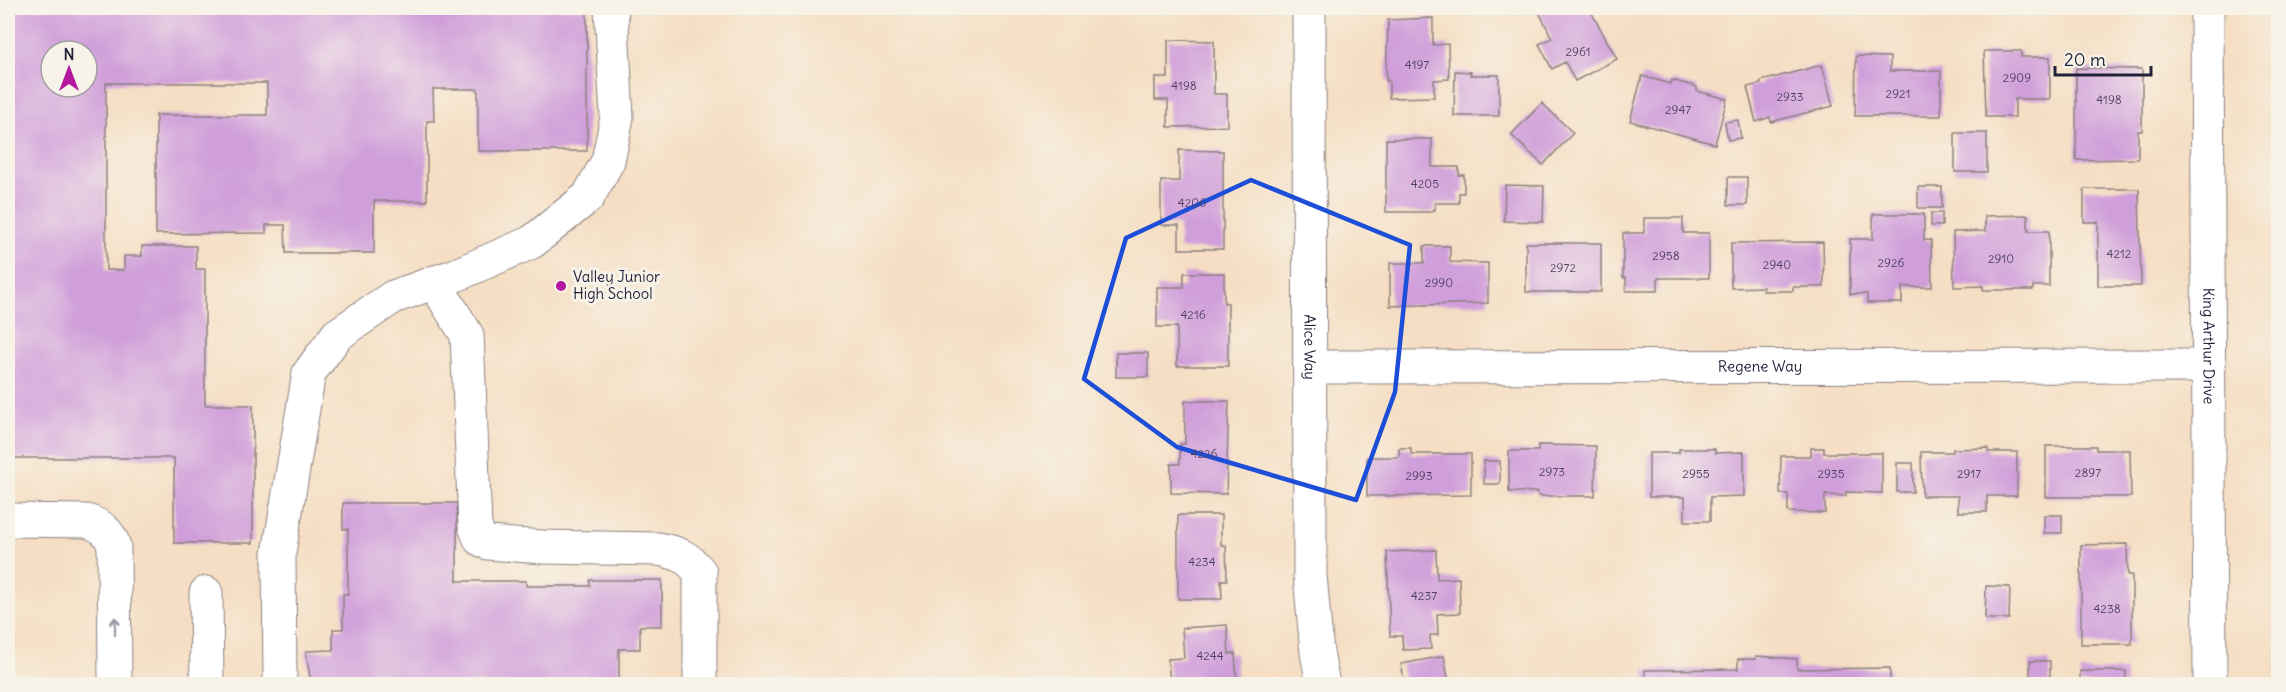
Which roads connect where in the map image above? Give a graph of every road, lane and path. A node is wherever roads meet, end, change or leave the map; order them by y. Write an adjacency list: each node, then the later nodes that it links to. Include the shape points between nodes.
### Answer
1 (611, 8): 4 (street, via 617,117 608,161 588,197 532,242)
2 (1308, 8): 6 (street, Alice Way)
3 (2207, 8): 5 (street, King Arthur Drive)
4 (434, 282): 11 (street, via 393,297 337,335 309,374 279,553); 12 (street, via 467,335 475,526 480,538 488,543 543,548 658,549 690,559 700,572)
5 (2209, 366): 6 (street, Regene Way); 14 (street, King Arthur Drive)
6 (1310, 367): 13 (street, Alice Way, via 1310,575)
7 (8, 520): 9 (street, one-way to 7, via 114,546 109,533 87,521)
8 (206, 593): 10 (street)
9 (115, 684)
10 (207, 684)
11 (280, 684)
12 (700, 684)
13 (1323, 684)
14 (2210, 684)

